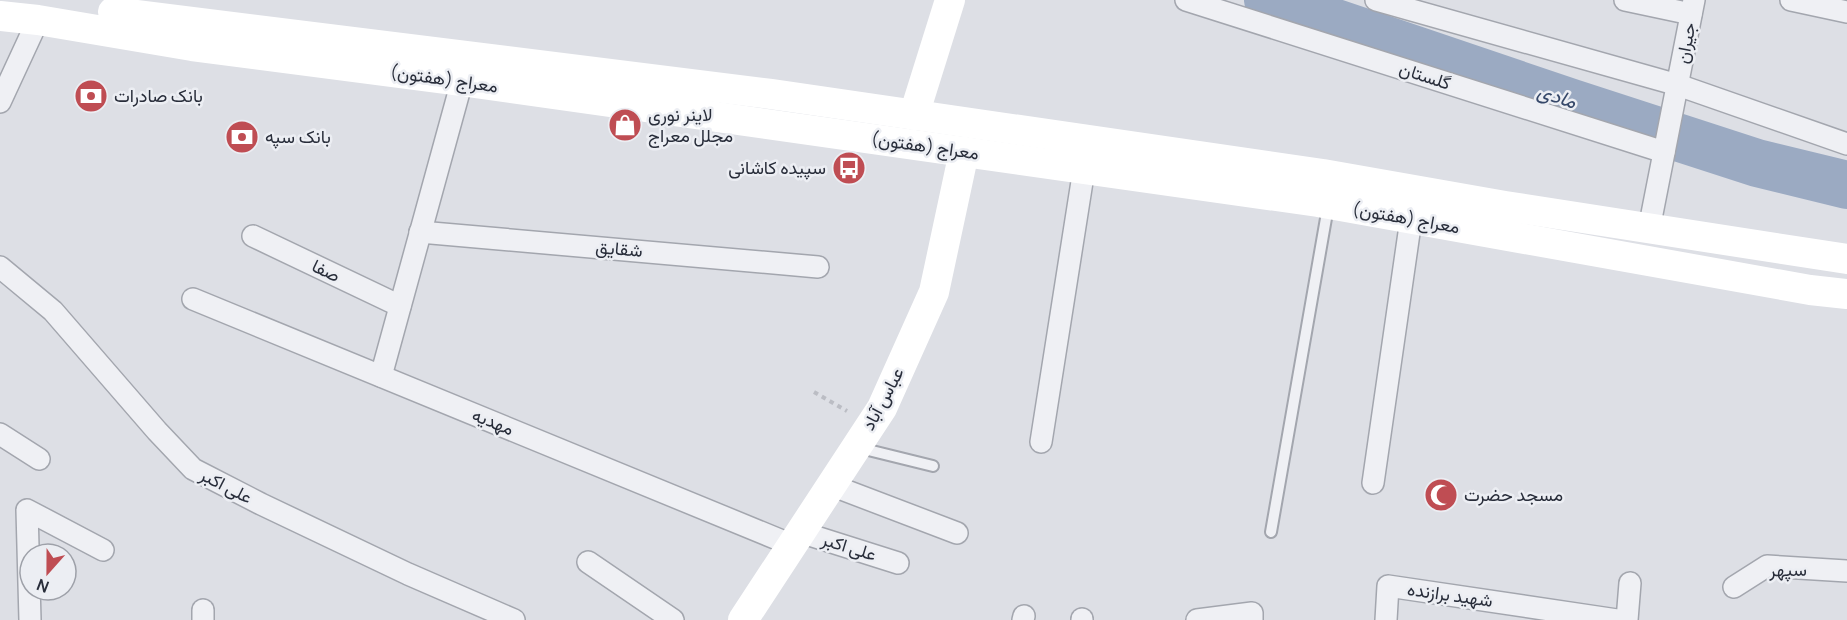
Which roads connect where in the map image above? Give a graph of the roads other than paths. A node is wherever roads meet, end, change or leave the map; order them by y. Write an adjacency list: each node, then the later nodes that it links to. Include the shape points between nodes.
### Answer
1 (950, 0): 14 (main road)
2 (1186, 0): 17 (street, گلستان)
3 (1376, 0): 12 (street)
4 (1624, 0): 6 (street)
5 (1791, 0): 8 (street)
6 (1693, 7): 12 (street, جیران)
7 (32, 10): 9 (main road, معراج (هفتون)); 10 (main road, معراج (هفتون)); 13 (street)
8 (1847, 12)
9 (0, 15)
10 (194, 35): 11 (main road, معراج (هفتون)); 14 (main road, معراج (هفتون), via 771,94)
11 (462, 81): 16 (main road, معراج (هفتون)); 22 (street)
12 (1678, 85): 15 (street); 17 (street, جیران)
13 (0, 102)
14 (914, 115): 21 (main road, معراج (هفتون), via 1323,174)
15 (1847, 144)
16 (964, 152): 18 (main road, معراج (هفتون)); 32 (main road, عباس آباد, via 934,292 882,408)
17 (1664, 152): 21 (street, جیران)
18 (1084, 169): 19 (main road, معراج (هفتون)); 33 (street)
19 (1329, 204): 20 (main road, معراج (هفتون)); 38 (lane)
20 (1411, 219): 27 (main road, معراج (هفتون)); 36 (street)
21 (1649, 229): 24 (main road, معراج (هفتون))
22 (420, 232): 26 (street, شقایق); 29 (street)
23 (253, 236): 29 (street, صفا)
24 (1847, 259)
25 (0, 267): 48 (street, علی اکبر, via 53,311 193,469 408,574)
26 (818, 267)
27 (1847, 294)
28 (193, 299): 30 (street, مهدیه)
29 (400, 306): 30 (street)
30 (381, 376): 40 (street, مهدیه)
31 (0, 434): 34 (street)
32 (864, 436): 35 (lane); 37 (main road, عباس آباد)
33 (1041, 442)
34 (39, 459)
35 (933, 466)
36 (1373, 483)
37 (831, 485): 39 (street); 40 (main road, عباس آباد)
38 (1270, 532)
39 (957, 533)
40 (796, 538): 43 (street, علی اکبر); 50 (main road, عباس آباد)
41 (103, 550): 47 (street, via 27,510)
42 (588, 562): 49 (street)
43 (898, 562)
44 (1847, 571): 46 (street, سپهر, via 1767,566)
45 (1630, 583): 55 (street)
46 (1734, 587)
47 (30, 620)
48 (514, 620)
49 (673, 620)
50 (742, 620)
51 (1197, 620): 52 (street, via 1252,613)
52 (1252, 620)
53 (1386, 620): 54 (street, شهید برازنده, via 1388,586)
54 (1617, 620)
55 (1627, 620)

